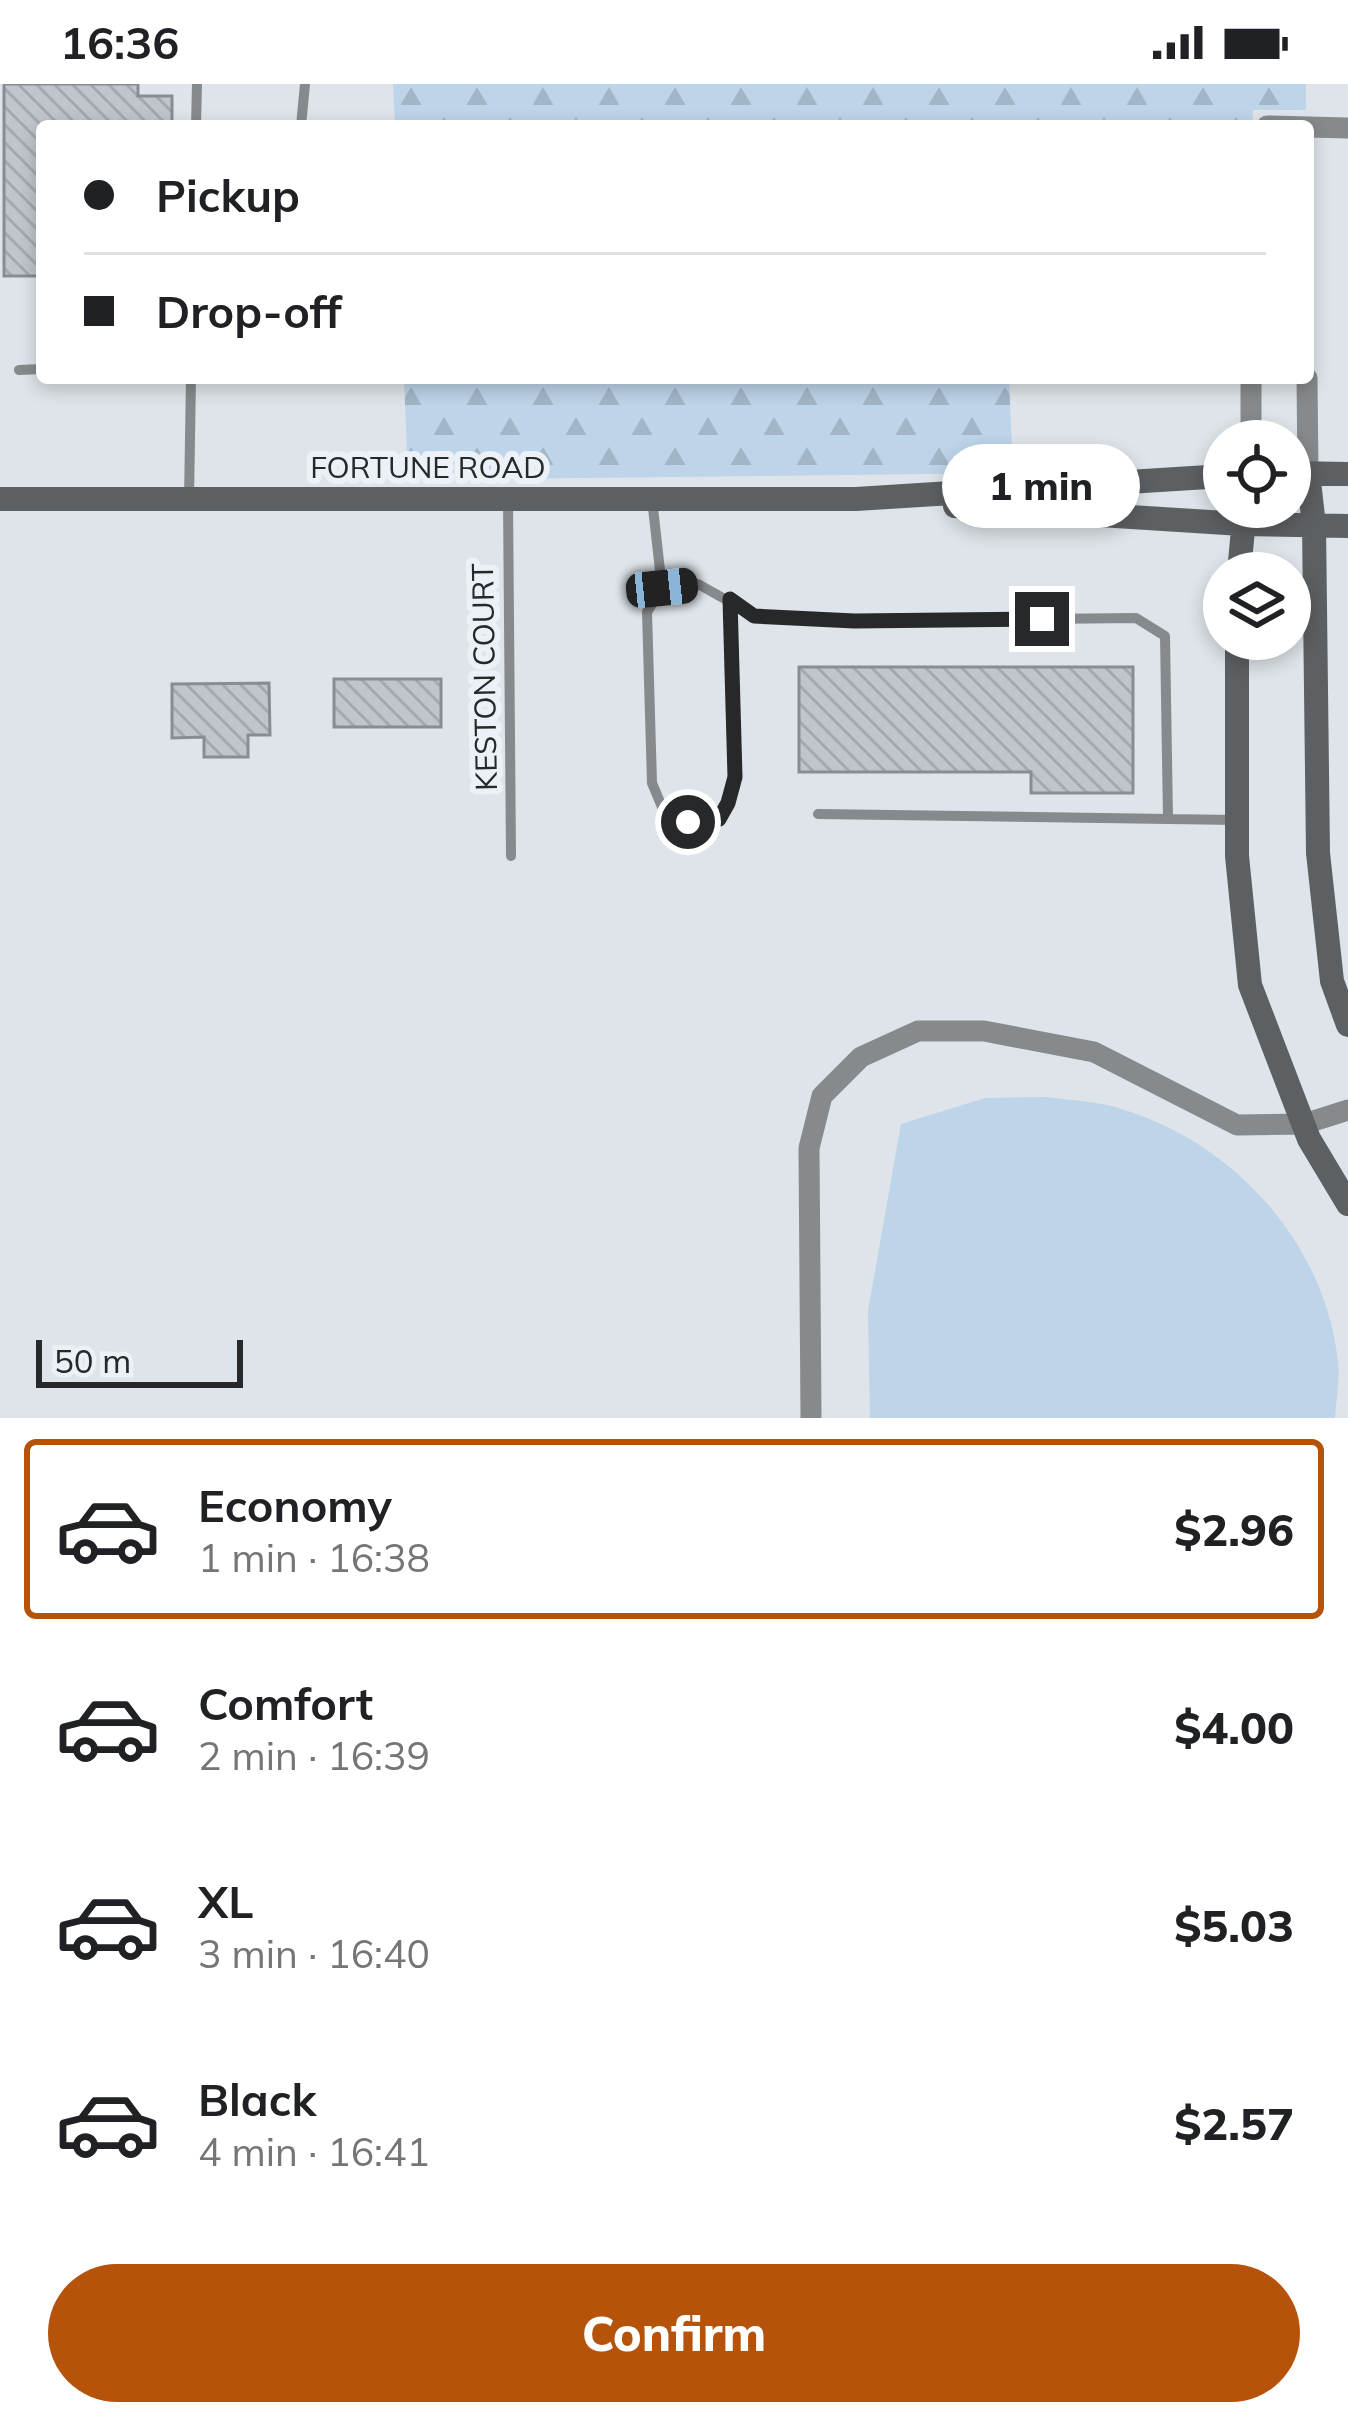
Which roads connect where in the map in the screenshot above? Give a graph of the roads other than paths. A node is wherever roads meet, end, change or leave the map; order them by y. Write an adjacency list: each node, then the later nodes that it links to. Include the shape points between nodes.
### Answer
1 (196, 84): 3 (lane)
2 (305, 84): 4 (lane)
3 (196, 120)
4 (302, 120)
5 (1314, 127): 6 (street)
6 (1348, 128)
7 (36, 369): 8 (lane)
8 (19, 370)
9 (191, 384): 19 (lane)
10 (1251, 384): 12 (street)
11 (1306, 384): 13 (street)
12 (1251, 420)
13 (1303, 420)
14 (1311, 473): 15 (main road)
15 (1348, 474)
16 (1203, 477): 21 (main road, FORTUNE ROAD)
17 (508, 498): 19 (main road, FORTUNE ROAD); 20 (main road, FORTUNE ROAD); 33 (lane, KESTON COURT)
18 (0, 499): 19 (main road, FORTUNE ROAD)
19 (189, 499)
20 (652, 499): 21 (main road, FORTUNE ROAD); 27 (lane)
21 (856, 500): 22 (main road, FORTUNE ROAD)
22 (1203, 514)
23 (1311, 515): 25 (main road)
24 (1311, 525): 25 (main road, FORTUNE ROAD)
25 (1314, 525): 26 (main road, FORTUNE ROAD); 34 (main road, via 1318,853 1332,981)
26 (1348, 526)
27 (662, 588): 28 (lane, via 698,584); 28 (lane, via 647,612 652,783 665,814 688,822 719,819 735,777)
28 (730, 599): 31 (lane, via 754,616 854,621 1136,618 1165,636)
29 (1237, 660): 32 (main road)
30 (818, 814): 31 (lane)
31 (1168, 818): 32 (lane)
32 (1237, 820): 36 (main road, via 1250,985)
33 (511, 856)
34 (1348, 1025)
35 (1348, 1110): 36 (street)
36 (1304, 1124): 37 (main road); 38 (street, via 1237,1124 1094,1052 984,1031 919,1031 861,1057 822,1096 809,1148)
37 (1348, 1204)
38 (811, 1418)

